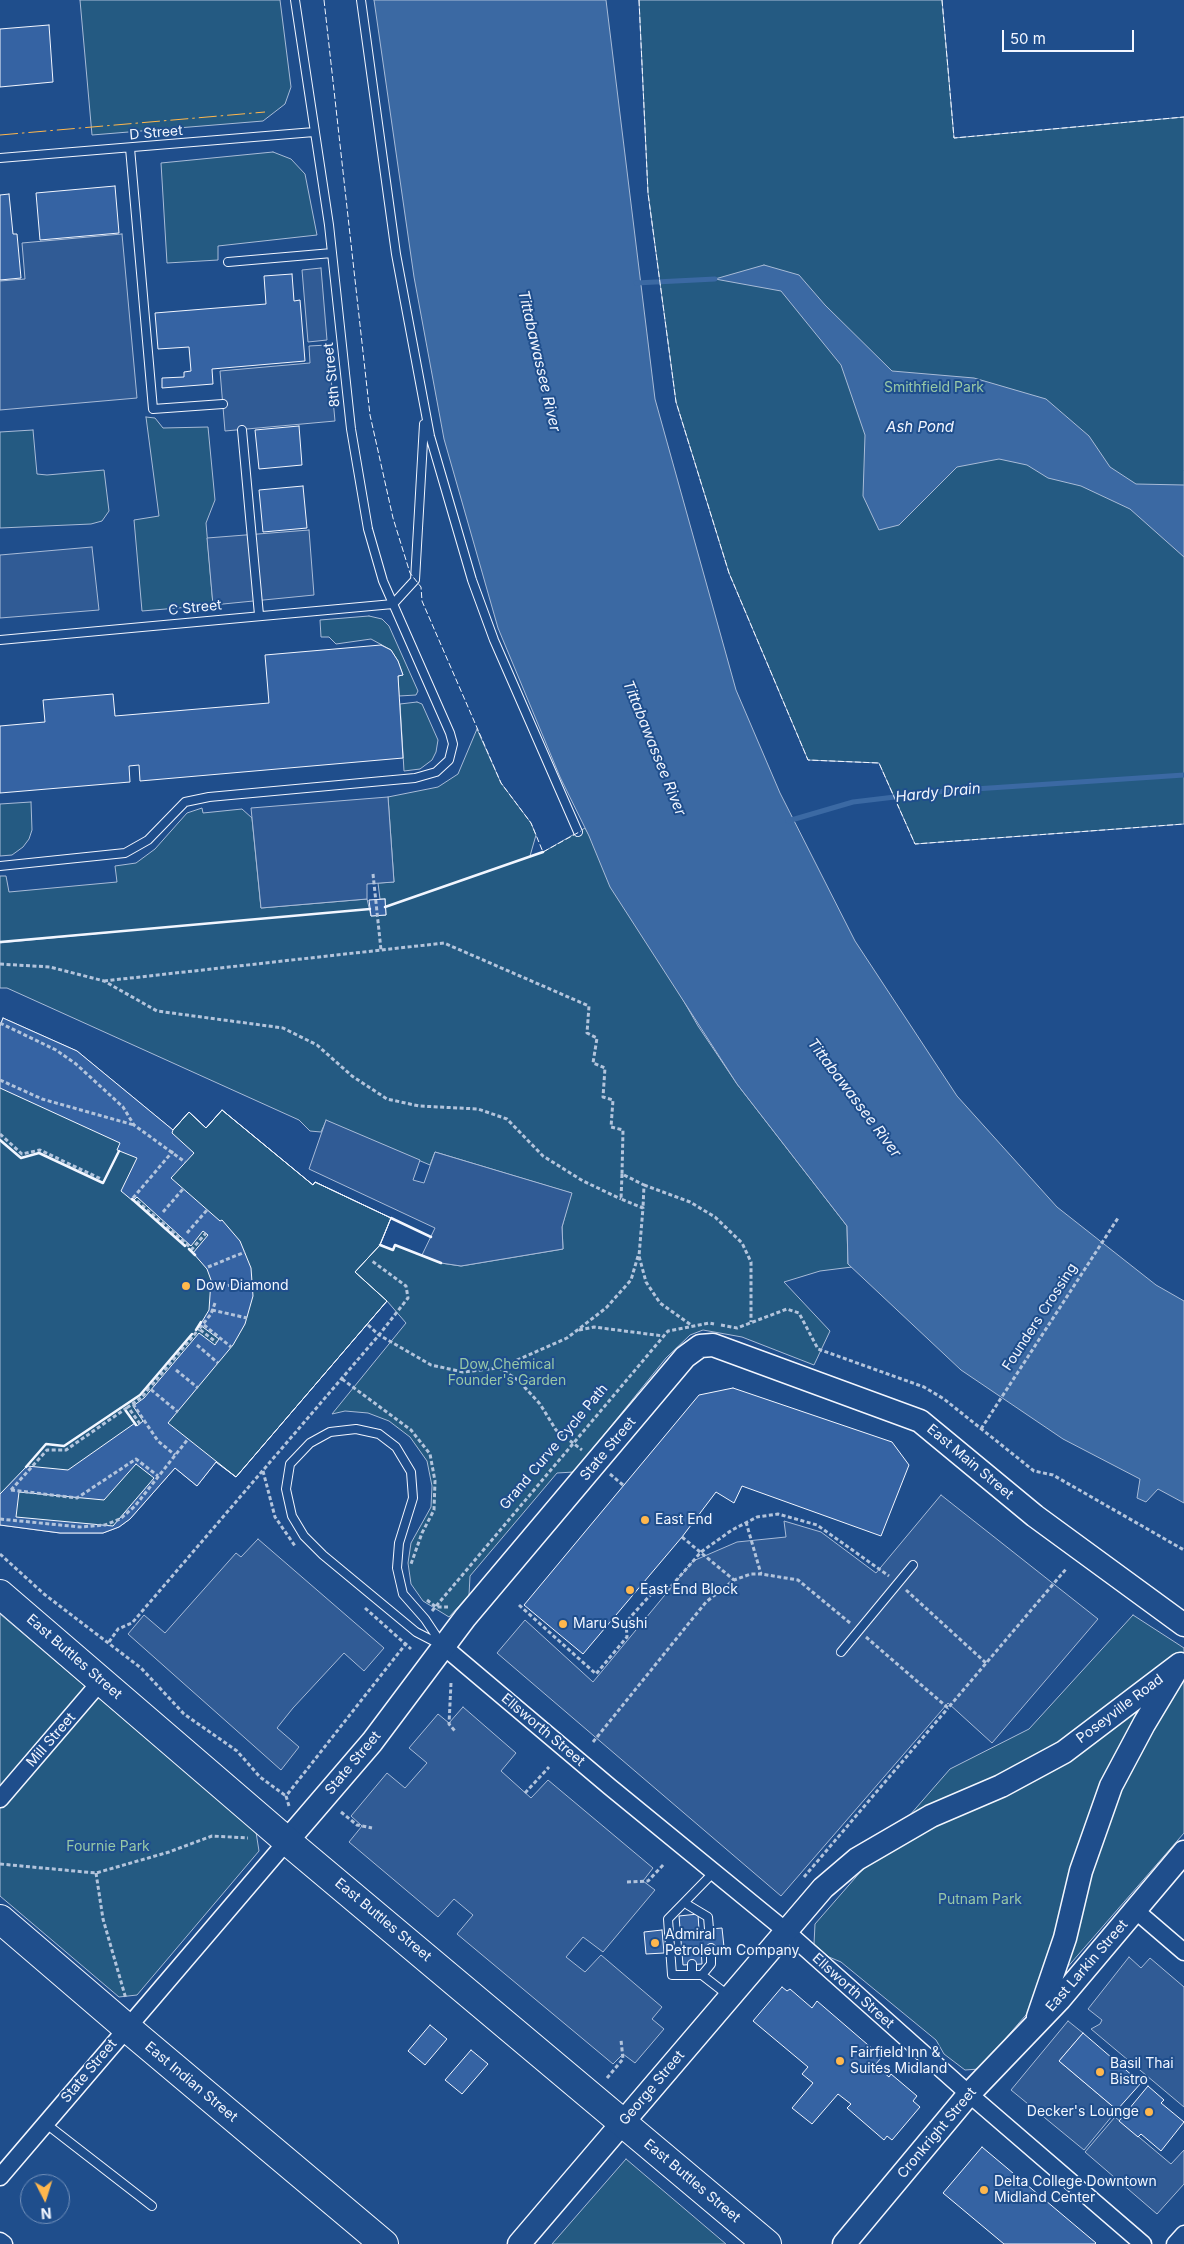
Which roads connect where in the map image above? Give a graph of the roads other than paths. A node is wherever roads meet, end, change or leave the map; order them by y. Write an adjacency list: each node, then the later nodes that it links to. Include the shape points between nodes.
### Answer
1 (295, 0): 3 (lane, 8th Street)
2 (361, 0): 9 (lane, via 396,254)
3 (314, 132): 4 (lane, D Street); 6 (lane, 8th Street)
4 (130, 148): 5 (lane, D Street); 8 (lane, via 153,409)
5 (0, 158)
6 (332, 253): 7 (lane); 11 (lane, 8th Street, via 361,494 375,557)
7 (228, 262)
8 (222, 404)
9 (425, 411): 11 (lane, via 415,580); 14 (lane, via 472,580 494,640)
10 (242, 430): 12 (lane)
11 (393, 604): 12 (lane, C Street); 15 (lane, 8th Street, via 453,744 449,760 436,772 415,778 208,796 185,802 148,840 125,853)
12 (259, 615): 13 (lane, C Street)
13 (0, 640)
14 (578, 832)
15 (0, 866)
16 (700, 1346): 19 (main road, East Main Street, via 713,1345 920,1421 1035,1516); 20 (main road, State Street, via 685,1357 464,1618)
17 (913, 1565): 21 (lane)
18 (0, 1594): 23 (highway, East Buttles Street)
19 (1184, 1625)
20 (444, 1646): 20 (lane, via 403,1594 397,1568 399,1543 413,1498 411,1472 396,1447 379,1434 356,1429 330,1432 310,1443 290,1464 286,1489 292,1516 304,1536 416,1632); 25 (main road, State Street, via 378,1734); 27 (street, Ellsworth Street)
21 (841, 1652)
22 (1182, 1661): 33 (main road, Poseyville Road, via 1064,1752 1001,1786 931,1816 857,1859 823,1888); 40 (main road, Poseyville Road, via 1112,1786 1081,1870 1065,1938)
23 (102, 1680): 24 (street, Mill Street); 25 (highway, East Buttles Street)
24 (0, 1799)
25 (280, 1834): 41 (street, State Street); 43 (highway, East Buttles Street)
26 (1184, 1852): 29 (main road)
27 (714, 1872): 28 (lane); 33 (street, Ellsworth Street)
28 (688, 1902): 30 (lane); 32 (lane, via 708,1917); 37 (lane, via 668,1919 672,1975)
29 (1135, 1910): 35 (street, East Larkin Street); 40 (main road, East Larkin Street)
30 (689, 1915)
31 (0, 1918): 41 (highway, East Indian Street)
32 (709, 1929)
33 (786, 1931): 39 (main road, George Street); 42 (street, Ellsworth Street)
34 (711, 1948): 38 (lane, via 711,1964)
35 (1184, 1952)
36 (692, 1964): 37 (lane)
37 (692, 1975): 38 (lane)
38 (702, 1975): 39 (lane)
39 (730, 1996): 43 (main road, George Street)
40 (1035, 2025): 42 (main road, Cronkright Street)
41 (126, 2028): 44 (street, State Street); 50 (highway, East Indian Street)
42 (969, 2094): 53 (main road, Cronkright Street); 54 (street, Ellsworth Street)
43 (623, 2122): 51 (main road, George Street); 52 (highway, East Buttles Street)
44 (45, 2123): 45 (street, State Street); 46 (lane)
45 (0, 2177)
46 (152, 2206)
47 (1184, 2234): 55 (street)
48 (0, 2241): 49 (street)
49 (4, 2244)
50 (384, 2244)
51 (519, 2244)
52 (767, 2244)
53 (844, 2244)
54 (1143, 2244)
55 (1175, 2244)

